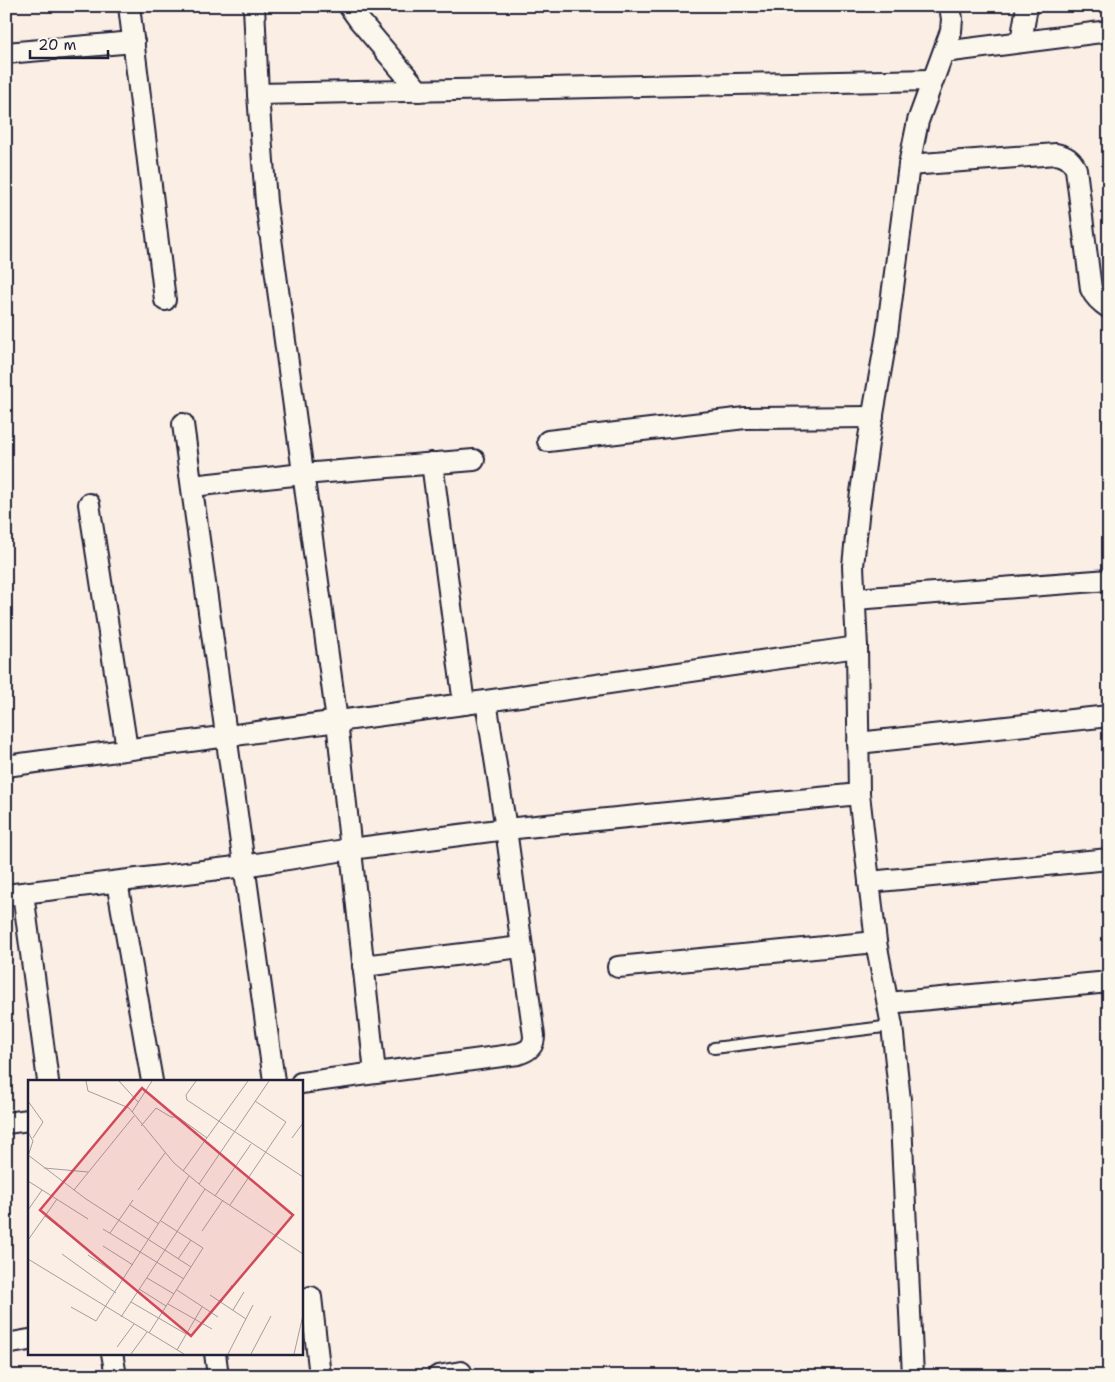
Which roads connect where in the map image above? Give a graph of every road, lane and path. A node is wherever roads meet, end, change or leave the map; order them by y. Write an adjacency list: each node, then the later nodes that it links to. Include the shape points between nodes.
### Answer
1 (129, 6): 7 (street)
2 (254, 6): 13 (street)
3 (349, 6): 12 (street)
4 (950, 6): 9 (street, via 952,18)
5 (1027, 6): 8 (street)
6 (1109, 31): 8 (street)
7 (134, 42): 10 (street); 15 (street)
8 (1021, 42): 9 (street)
9 (944, 52): 11 (street)
10 (6, 53)
11 (932, 80): 12 (street); 14 (street, via 918,121)
12 (419, 91): 13 (street)
13 (258, 94): 22 (street, via 266,202)
14 (909, 165): 16 (street, via 1056,154 1068,158 1076,169 1091,289 1097,300); 17 (street)
15 (165, 300)
16 (1109, 308)
17 (873, 417): 19 (street, via 746,418); 26 (street, via 853,566)
18 (183, 424): 23 (street)
19 (548, 441)
20 (474, 460): 21 (street)
21 (432, 463): 22 (street); 29 (street)
22 (304, 474): 23 (street); 31 (street)
23 (192, 486): 32 (street)
24 (89, 504): 34 (street)
25 (1109, 580): 26 (street)
26 (855, 599): 27 (street)
27 (857, 647): 28 (street); 33 (street)
28 (486, 701): 29 (street); 37 (street)
29 (464, 704): 31 (street)
30 (1109, 716): 33 (street)
31 (337, 721): 32 (street); 38 (street)
32 (226, 735): 34 (street); 40 (street)
33 (858, 743): 36 (street)
34 (127, 749): 35 (street)
35 (7, 760)
36 (859, 794): 37 (street); 42 (street)
37 (506, 829): 38 (street); 45 (street)
38 (350, 850): 40 (street); 46 (street)
39 (1109, 859): 42 (street)
40 (244, 866): 41 (street); 55 (street)
41 (116, 882): 43 (street); 54 (street)
42 (869, 882): 44 (street)
43 (15, 894): 53 (street)
44 (876, 942): 47 (street); 49 (street)
45 (522, 947): 46 (street); 52 (street, via 534,1036 528,1051)
46 (363, 966): 52 (street)
47 (618, 967)
48 (1109, 982): 49 (street)
49 (888, 1003): 50 (street)
50 (892, 1026): 51 (lane); 69 (street, via 900,1100)
51 (714, 1048)
52 (375, 1073): 56 (street)
53 (48, 1080)
54 (152, 1080)
55 (274, 1080)
56 (302, 1083)
57 (28, 1120): 58 (street)
58 (6, 1123)
59 (311, 1297): 67 (street)
60 (28, 1340): 61 (street)
61 (6, 1344)
62 (112, 1354): 65 (street)
63 (215, 1354): 66 (street)
64 (461, 1372): 68 (street)
65 (116, 1376)
66 (218, 1376)
67 (320, 1376)
68 (438, 1376)
69 (913, 1376)

